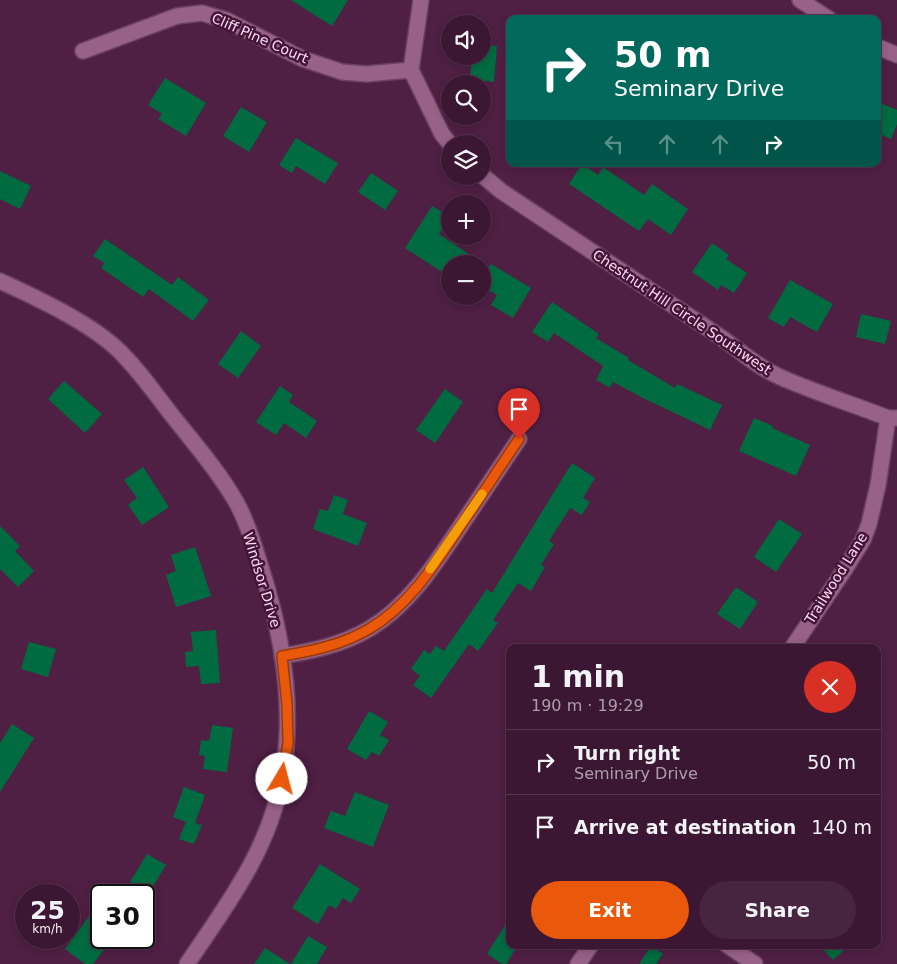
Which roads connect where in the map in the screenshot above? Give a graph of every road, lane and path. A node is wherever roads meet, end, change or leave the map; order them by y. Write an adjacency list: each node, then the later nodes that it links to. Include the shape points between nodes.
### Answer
1 (421, 0): 7 (street)
2 (800, 0): 3 (street)
3 (823, 15)
4 (881, 48): 6 (street)
5 (83, 51): 7 (street, Cliff Pine Court, via 177,16 202,13 226,20 303,59 342,72 366,74)
6 (897, 55)
7 (411, 70): 8 (street)
8 (443, 135)
9 (491, 182): 11 (street, Chestnut Hill Circle Southwest, via 757,364 779,376)
10 (0, 281): 14 (street, Windsor Drive, via 64,313 114,346 215,470 236,501 253,541 276,616)
11 (892, 418): 13 (street, Trailwood Lane, via 862,540)
12 (519, 439): 14 (street, via 441,555 395,610 370,629 348,640 318,650)
13 (795, 644)
14 (282, 656): 17 (street, Windsor Drive, via 288,743 271,820 240,885)
15 (588, 949): 18 (street)
16 (733, 949): 19 (street)
17 (187, 964)
18 (578, 964)
19 (755, 964)

